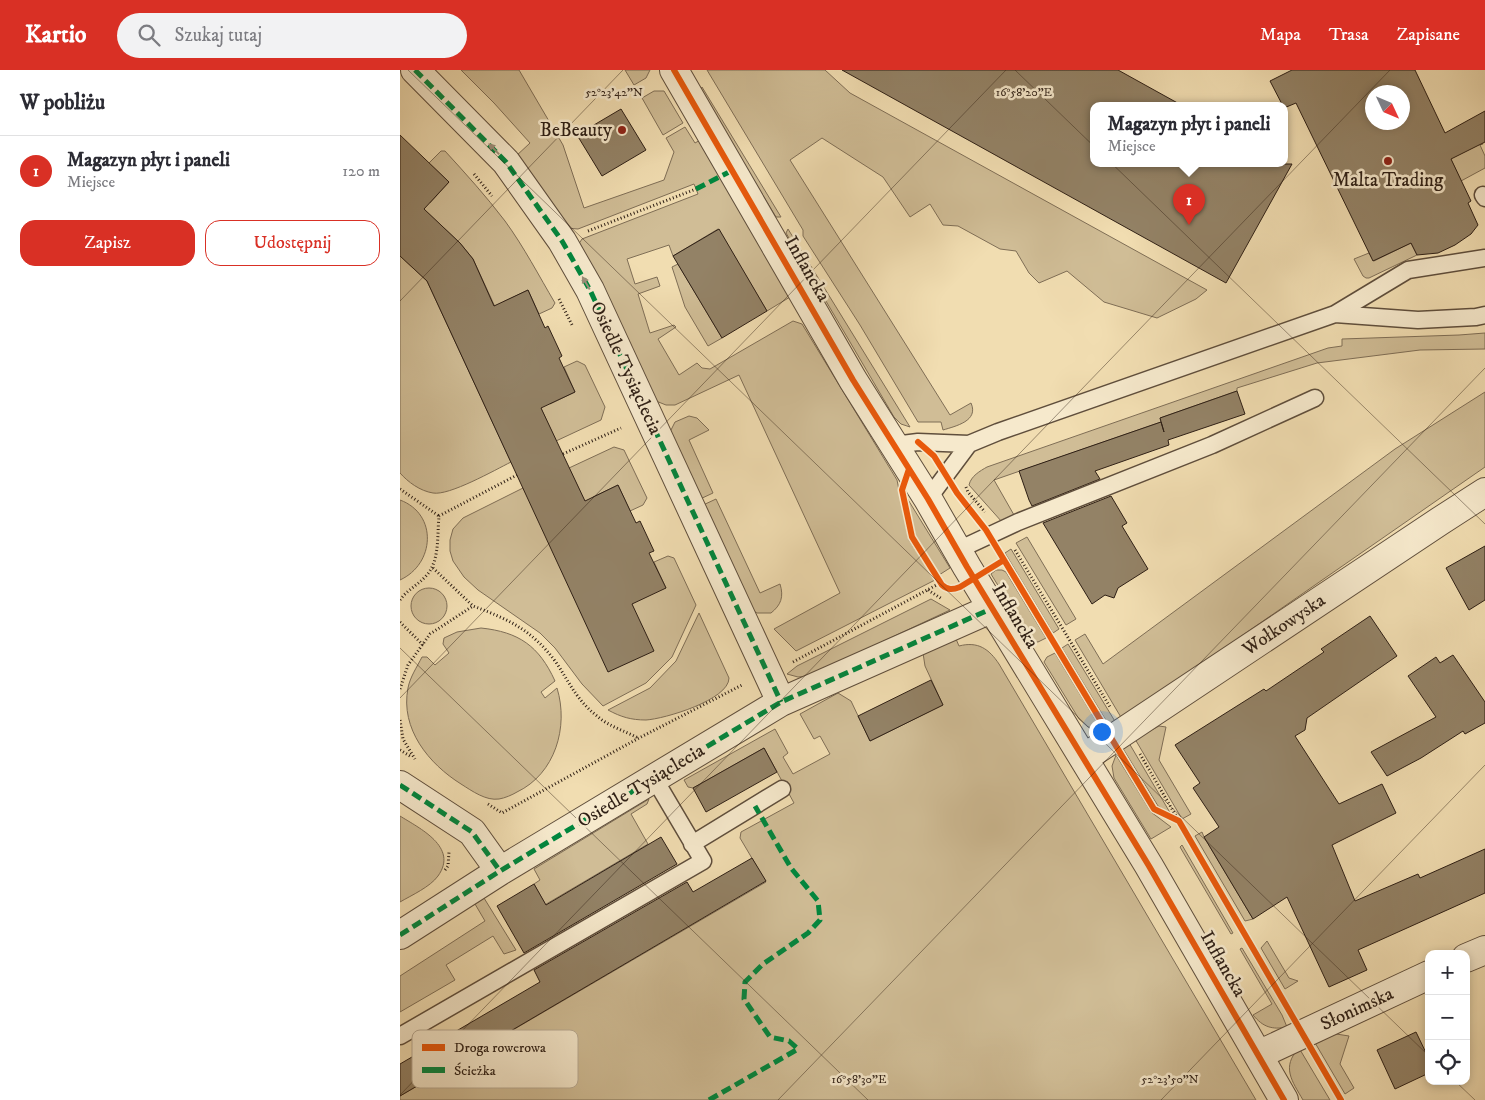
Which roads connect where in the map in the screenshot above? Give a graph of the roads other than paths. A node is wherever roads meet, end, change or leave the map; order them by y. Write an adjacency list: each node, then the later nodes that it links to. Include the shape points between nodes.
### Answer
1 (415, 70): 13 (street, Osiedle Tysiąclecia, one-way to 1, via 590,290 562,240 506,162)
2 (674, 70): 8 (street, Inflancka)
3 (1485, 258): 4 (lane, via 1408,270)
4 (1335, 314): 5 (lane, via 1418,320); 7 (lane)
5 (1485, 314)
6 (1315, 398): 11 (lane, via 1212,445 1018,522)
7 (969, 444): 8 (lane, via 918,442); 10 (lane)
8 (894, 445): 10 (street, Inflancka)
9 (1485, 492): 14 (street, Wołkowyska)
10 (928, 499): 11 (street, Inflancka)
11 (958, 550): 12 (street, Inflancka)
12 (993, 608): 13 (street, Osiedle Tysiąclecia); 14 (street, Inflancka)
13 (781, 702): 15 (street, Osiedle Tysiąclecia)
14 (1084, 758): 25 (street, Inflancka)
15 (654, 778): 18 (lane); 19 (street, Osiedle Tysiąclecia)
16 (400, 785): 19 (street, via 472,832)
17 (782, 789): 18 (lane)
18 (692, 844): 24 (lane, via 703,861)
19 (500, 871): 20 (street, Osiedle Tysiąclecia)
20 (400, 935)
21 (1485, 950): 22 (street)
22 (1470, 956)
23 (1425, 978): 25 (street, Słonimska)
24 (400, 1036)
25 (1258, 1055): 26 (street, Inflancka)
26 (1284, 1100)

